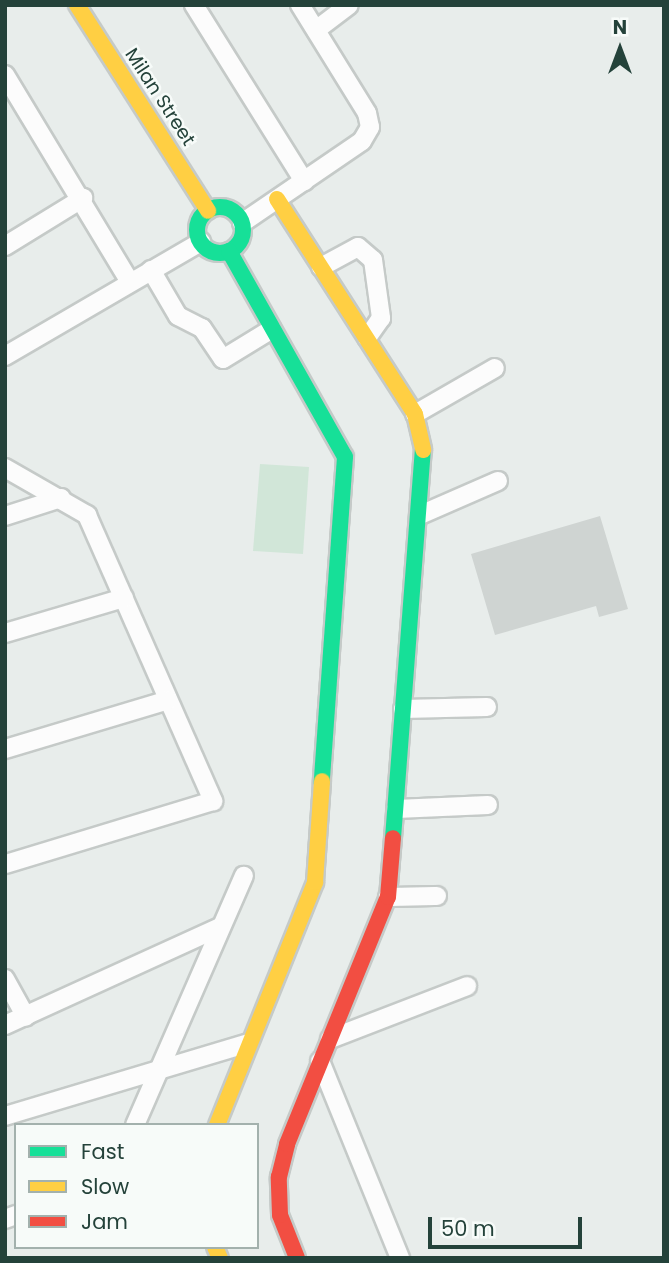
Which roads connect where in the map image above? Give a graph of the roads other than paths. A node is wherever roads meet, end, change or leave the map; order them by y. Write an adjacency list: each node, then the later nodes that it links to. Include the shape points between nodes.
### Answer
1 (77, 5): 10 (street, Milan Street)
2 (194, 5): 7 (street)
3 (300, 5): 5 (street)
4 (349, 5): 5 (street)
5 (316, 30): 7 (street, via 367,113 370,127 362,141)
6 (5, 75): 8 (street)
7 (304, 181): 9 (street)
8 (83, 198): 13 (street); 17 (street)
9 (277, 199): 11 (street); 15 (street)
10 (208, 211): 11 (street, via 228,209); 12 (street, via 199,222)
11 (242, 223): 14 (street, via 242,236)
12 (201, 242): 14 (street, via 214,252); 16 (street)
13 (5, 246)
14 (229, 251): 18 (street)
15 (321, 267): 19 (street); 19 (street, via 358,247 373,260 381,318)
16 (151, 270): 17 (street); 18 (street, via 178,316 202,328 223,359)
17 (130, 282): 20 (street)
18 (272, 329): 46 (street, via 340,441 345,457 315,882)
19 (367, 338): 22 (street)
20 (5, 356)
21 (495, 368): 22 (street)
22 (415, 414): 27 (street, via 423,439)
23 (5, 468): 25 (street)
24 (498, 481): 27 (street)
25 (61, 498): 26 (street); 28 (street, via 88,516)
26 (5, 516)
27 (420, 516): 32 (street)
28 (124, 598): 29 (street); 30 (street)
29 (5, 633)
30 (168, 700): 33 (street); 36 (street, via 213,801)
31 (487, 707): 32 (street)
32 (403, 709): 35 (street)
33 (5, 748)
34 (488, 805): 35 (street)
35 (396, 809): 39 (street)
36 (5, 864)
37 (244, 876): 40 (street)
38 (437, 896): 39 (street)
39 (388, 897): 45 (street)
40 (220, 927): 43 (street); 48 (street)
41 (5, 979): 43 (street)
42 (467, 986): 45 (street)
43 (26, 1017): 44 (street)
44 (5, 1026)
45 (330, 1039): 47 (street)
46 (248, 1044): 48 (street); 51 (street)
47 (320, 1061): 52 (street, via 279,1177 280,1214); 53 (street)
48 (157, 1071): 49 (street); 50 (street)
49 (5, 1116)
50 (136, 1123)
51 (218, 1123)
52 (298, 1258)
53 (401, 1258)

